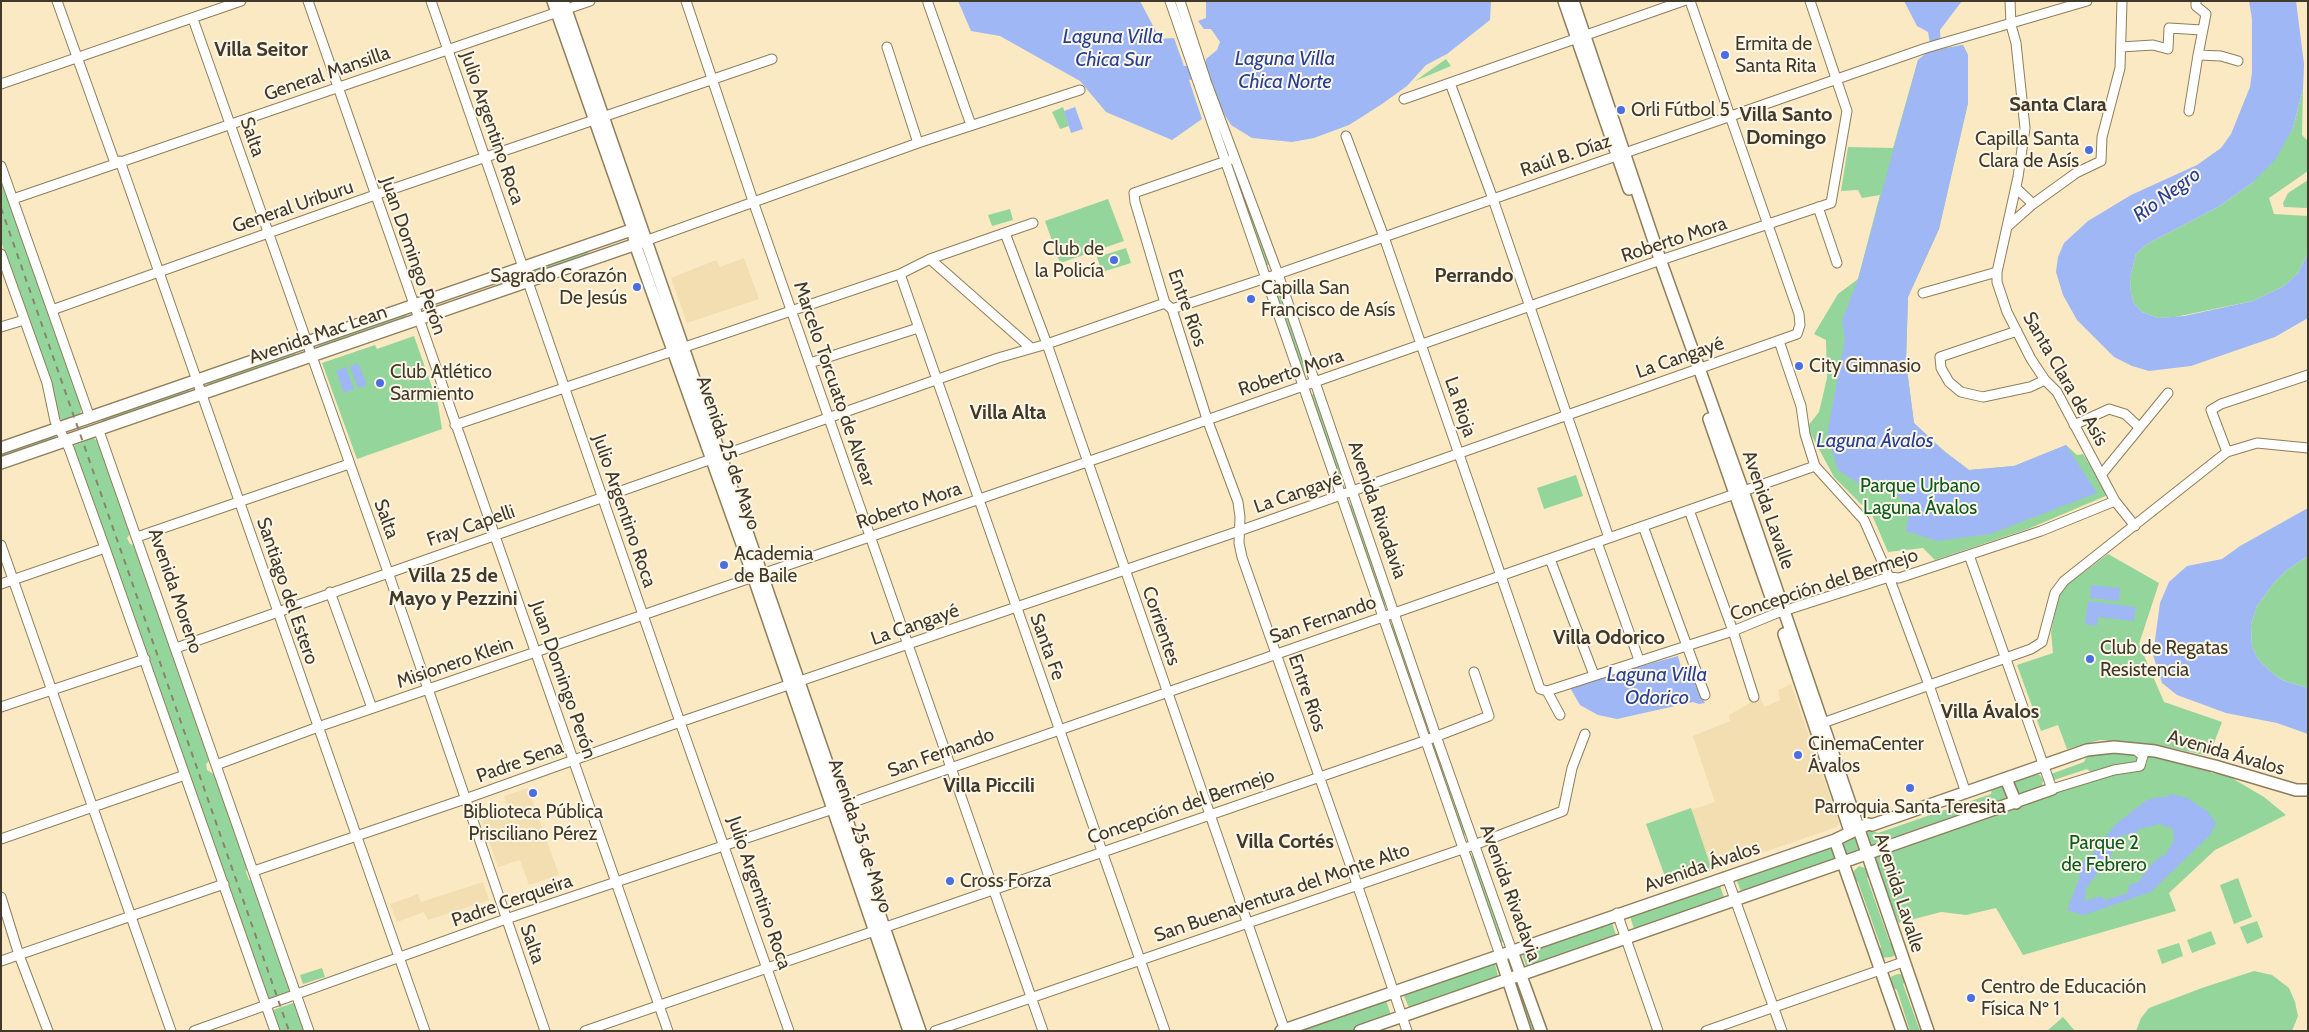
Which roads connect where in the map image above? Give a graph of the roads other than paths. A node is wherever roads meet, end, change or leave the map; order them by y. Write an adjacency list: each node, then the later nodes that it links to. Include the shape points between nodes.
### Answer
1 (57, 1): 29 (street, Santiago del Estero)
2 (241, 1): 21 (street)
3 (308, 1): 37 (street, Juan Domingo Perón)
4 (431, 1): 27 (street, Julio Argentino Roca)
5 (552, 1): 20 (main road, Avenida 25 de Mayo)
6 (590, 1): 20 (street, General Mansilla)
7 (686, 1): 32 (street, Marcelo Torcuato de Alvear)
8 (1170, 1): 34 (street, Avenida Rivadavia, via 1190,59)
9 (1180, 1): 34 (street, Avenida Rivadavia, via 1200,60)
10 (1564, 1): 24 (main road, Avenida Lavalle)
11 (1572, 1): 24 (main road, Avenida Lavalle)
12 (1683, 1): 24 (street)
13 (1690, 1): 41 (street)
14 (1810, 1): 33 (street)
15 (2010, 1): 22 (street, Santa Clara de Asís)
16 (2086, 1): 22 (street, Raúl B. Díaz)
17 (2122, 1): 26 (street)
18 (2196, 1): 23 (street, via 2196,6 2206,14)
19 (928, 3): 44 (street)
20 (562, 8): 27 (street, General Mansilla); 42 (main road, Avenida 25 de Mayo)
21 (193, 19): 29 (street); 43 (street, Salta)
22 (2011, 25): 33 (street, Raúl B. Díaz, via 1926,48); 53 (street, Santa Clara de Asís, via 2016,42 2025,128)
23 (2202, 30): 26 (street, via 2169,28 2168,49 2153,45); 28 (street)
24 (1581, 37): 35 (street); 47 (main road, Avenida Lavalle)
25 (888, 47): 46 (street)
26 (2121, 47): 58 (street, via 2120,68 2102,137 2101,161 2076,173)
27 (448, 50): 37 (street, General Mansilla); 48 (street, Julio Argentino Roca)
28 (2198, 55): 31 (street); 40 (street)
29 (77, 58): 36 (street); 51 (street, Santiago del Estero)
30 (772, 59): 32 (street, General Uriburu)
31 (2238, 61)
32 (712, 80): 42 (street, General Uriburu); 57 (street, Marcelo Torcuato de Alvear)
33 (1838, 80): 41 (street, Raúl B. Díaz); 59 (street, Roberto Mora, via 1847,111 1831,203)
34 (1202, 82): 49 (street, Avenida Rivadavia); 50 (street, Avenida Rivadavia)
35 (1450, 83): 39 (street); 56 (street)
36 (1, 84)
37 (338, 88): 43 (street, General Mansilla); 54 (street, Juan Domingo Perón)
38 (1080, 90): 44 (street)
39 (1404, 100)
40 (2189, 111)
41 (1732, 116): 47 (street, Raúl B. Díaz); 61 (street)
42 (598, 119): 48 (street, General Uriburu); 63 (main road, Avenida 25 de Mayo)
43 (231, 124): 51 (street, General Mansilla); 64 (street, Salta)
44 (971, 125): 46 (street)
45 (1346, 136): 66 (street, La Rioja)
46 (918, 143): 57 (street)
47 (1621, 153): 56 (street, Raúl B. Díaz); 74 (main road, Avenida Lavalle)
48 (485, 158): 54 (street, General Uriburu); 76 (street, Julio Argentino Roca)
49 (1235, 158): 50 (street); 80 (street, Avenida Rivadavia)
50 (1225, 161): 81 (street, Avenida Rivadavia); 85 (street, Entre Ríos, via 1134,193)
51 (117, 162): 55 (street, General Mansilla); 77 (street, Santiago del Estero)
52 (1, 166): 55 (street, Avenida Moreno)
53 (2016, 188): 58 (street); 62 (street, Santa Clara de Asís)
54 (375, 195): 64 (street, General Uriburu); 84 (street, Juan Domingo Perón)
55 (13, 199): 87 (street, Avenida Moreno)
56 (1493, 199): 66 (street, Raúl B. Díaz); 86 (street)
57 (752, 201): 68 (street); 88 (street, Marcelo Torcuato de Alvear)
58 (2033, 204): 62 (street)
59 (1818, 207): 61 (street, Roberto Mora); 75 (street)
60 (1032, 223): 65 (street)
61 (1768, 226): 74 (street, Roberto Mora); 95 (street, La Cangayé, via 1799,314 1797,334)
62 (2007, 227): 78 (street, Santa Clara de Asís)
63 (638, 228): 67 (main road, Avenida Mac Lean); 68 (main road, Avenida 25 de Mayo)
64 (268, 233): 77 (street, General Uriburu); 94 (street, Salta)
65 (1005, 233): 73 (street); 96 (street, Corrientes)
66 (1384, 237): 80 (street, Raúl B. Díaz); 97 (street, La Rioja)
67 (610, 238): 69 (main road, Avenida Mac Lean); 70 (main road)
68 (640, 242): 70 (main road, Avenida Mac Lean); 99 (main road, Avenida 25 de Mayo)
69 (589, 245): 72 (main road); 76 (main road, Avenida Mac Lean)
70 (615, 251): 72 (main road, Avenida Mac Lean)
71 (1, 254): 90 (street)
72 (594, 258): 82 (main road, Avenida Mac Lean)
73 (930, 258): 79 (street); 98 (street)
74 (1658, 262): 86 (street, Roberto Mora); 102 (main road, Avenida Lavalle)
75 (1837, 263)
76 (523, 268): 82 (street, Julio Argentino Roca); 84 (main road, Avenida Mac Lean)
77 (158, 272): 87 (street, General Uriburu); 104 (street, Santiago del Estero)
78 (1997, 272): 83 (street); 93 (street, Santa Clara de Asís, via 2002,297)
79 (900, 274): 88 (street); 92 (street, Santa Fe)
80 (1278, 274): 81 (street, Raúl B. Díaz); 107 (street, Avenida Rivadavia)
81 (1266, 278): 85 (street, Raúl B. Díaz); 108 (street, Avenida Rivadavia)
82 (527, 281): 89 (main road, Avenida Mac Lean); 109 (street, Julio Argentino Roca)
83 (1923, 293)
84 (413, 306): 89 (street, Juan Domingo Perón); 94 (main road, Avenida Mac Lean)
85 (1169, 306): 96 (street, Raúl B. Díaz); 115 (street, Entre Ríos)
86 (1529, 308): 97 (street, Roberto Mora); 112 (street)
87 (52, 310): 113 (street, Avenida Moreno)
88 (791, 310): 99 (street); 101 (street, Marcelo Torcuato de Alvear)
89 (418, 319): 100 (main road, Avenida Mac Lean); 116 (street, Juan Domingo Perón)
90 (24, 320): 91 (street); 119 (street, via 47,382)
91 (1, 328)
92 (918, 328): 101 (street); 105 (street, Santa Fe)
93 (2017, 331): 106 (street, Santa Clara de Asís); 106 (street, via 1940,357 1941,368 1949,382 1961,392 1983,397 2030,387)
94 (306, 341): 100 (street, Salta); 104 (main road, Avenida Mac Lean)
95 (1780, 341): 102 (street, La Cangayé); 130 (street, via 1801,406)
96 (1047, 344): 98 (street, Raúl B. Díaz); 127 (street, Corrientes)
97 (1421, 345): 107 (street, Roberto Mora); 124 (street, La Rioja)
98 (1031, 348): 105 (street, Raúl B. Díaz)
99 (679, 350): 109 (street); 126 (main road, Avenida 25 de Mayo)
100 (311, 356): 110 (main road, Avenida Mac Lean); 129 (street, Salta)
101 (810, 363): 114 (street, Marcelo Torcuato de Alvear)
102 (1696, 370): 112 (street, La Cangayé); 133 (main road, Avenida Lavalle)
103 (2308, 375): 125 (street, via 2211,410)
104 (196, 379): 110 (street, Santiago del Estero); 113 (main road, Avenida Mac Lean)
105 (938, 380): 114 (street, Raúl B. Díaz); 136 (street, Santa Fe)
106 (2045, 380): 117 (street, Santa Clara de Asís, via 2058,392)
107 (1314, 382): 108 (street, Roberto Mora); 132 (street, Avenida Rivadavia)
108 (1302, 385): 115 (street, Roberto Mora); 134 (street, Avenida Rivadavia)
109 (564, 389): 116 (street); 135 (street, Julio Argentino Roca)
110 (201, 394): 120 (main road, Avenida Mac Lean); 138 (street, Santiago del Estero)
111 (2168, 394): 118 (street)
112 (1566, 415): 124 (street, La Cangayé); 146 (street)
113 (90, 418): 119 (main road, Avenida Mac Lean); 120 (main road, Avenida Moreno)
114 (829, 419): 126 (street, Raúl B. Díaz); 145 (street, Marcelo Torcuato de Alvear)
115 (1207, 419): 127 (street, Roberto Mora); 142 (street, Entre Ríos, via 1238,502)
116 (456, 425): 143 (street, Juan Domingo Perón)
117 (2074, 425): 118 (street, via 2109,409 2126,414); 131 (street, Santa Clara de Asís)
118 (2139, 427): 131 (street)
119 (58, 428): 121 (street); 122 (main road, Avenida Mac Lean)
120 (99, 431): 121 (main road, Avenida Mac Lean); 144 (street, Avenida Moreno)
121 (64, 442): 128 (main road, Avenida Mac Lean); 149 (street)
122 (1, 448)
123 (2308, 448): 125 (street, via 2257,443)
124 (1459, 452): 132 (street, La Cangayé); 155 (street, La Rioja)
125 (2226, 452): 141 (street)
126 (716, 459): 135 (street, Fray Capelli); 154 (main road, Avenida 25 de Mayo)
127 (1086, 462): 136 (street, Roberto Mora); 152 (street, Corrientes)
128 (1, 464)
129 (349, 464): 138 (street); 153 (street, Salta)
130 (1815, 466): 133 (street, San Fernando); 156 (street, via 1864,520)
131 (2101, 475): 137 (street, Santa Clara de Asís)
132 (1352, 491): 134 (street, La Cangayé); 162 (street, Avenida Rivadavia)
133 (1739, 492): 139 (street, San Fernando); 163 (main road, Avenida Lavalle)
134 (1340, 495): 142 (street, La Cangayé); 165 (street, Avenida Rivadavia)
135 (604, 498): 143 (street, Fray Capelli); 164 (street, Julio Argentino Roca)
136 (977, 500): 145 (street, Roberto Mora); 160 (street, Santa Fe)
137 (2115, 500): 141 (street, Santa Clara de Asís); 150 (street, Concepción del Bermejo, via 2041,531)
138 (239, 503): 144 (street); 161 (street, Santiago del Estero)
139 (1689, 510): 140 (street, San Fernando); 166 (street)
140 (1643, 526): 146 (street, San Fernando); 168 (street)
141 (2136, 526): 173 (street, via 2064,581 2055,593 2042,642 2031,650)
142 (1238, 531): 152 (street, La Cangayé); 171 (street, Entre Ríos, via 1242,558)
143 (495, 535): 153 (street, Fray Capelli); 170 (street, Juan Domingo Perón)
144 (138, 537): 169 (street, Avenida Moreno)
145 (869, 537): 154 (street, Roberto Mora); 167 (street, Marcelo Torcuato de Alvear)
146 (1609, 538): 147 (street, San Fernando)
147 (1597, 542): 151 (street, San Fernando); 174 (street)
148 (1, 545): 157 (street)
149 (106, 548): 157 (street); 172 (street)
150 (1968, 555): 156 (street, Concepción del Bermejo, via 1899,578); 173 (street)
151 (1550, 559): 155 (street, San Fernando); 176 (street)
152 (1124, 570): 160 (street, La Cangayé); 182 (street, Corrientes)
153 (388, 572): 159 (street, Fray Capelli); 180 (street, Salta)
154 (757, 575): 164 (street, Misionero Klein); 177 (main road, Avenida 25 de Mayo)
155 (1500, 576): 162 (street, San Fernando); 181 (street, La Rioja)
156 (1889, 577): 163 (street, Concepción del Bermejo); 178 (street)
157 (13, 580): 158 (street); 179 (street)
158 (1, 584)
159 (330, 592): 161 (street, Fray Capelli); 186 (street)
160 (1016, 608): 167 (street, La Cangayé); 191 (street, Santa Fe)
161 (276, 612): 169 (street, Fray Capelli); 190 (street, Santiago del Estero)
162 (1395, 613): 165 (street, San Fernando); 193 (street, Avenida Rivadavia)
163 (1781, 613): 166 (street, Concepción del Bermejo); 189 (main road, Avenida Lavalle)
164 (643, 614): 170 (street, Misionero Klein); 188 (street, Julio Argentino Roca)
165 (1383, 616): 171 (street, San Fernando); 194 (street, Avenida Rivadavia)
166 (1733, 631): 168 (street, Concepción del Bermejo); 184 (street)
167 (907, 645): 177 (street, La Cangayé); 199 (street, Marcelo Torcuato de Alvear)
168 (1685, 646): 174 (street, Concepción del Bermejo); 183 (street)
169 (176, 648): 197 (street, Avenida Moreno)
170 (537, 652): 180 (street, Misionero Klein); 196 (street, Juan Domingo Perón)
171 (1276, 654): 182 (street, San Fernando); 201 (street, Entre Ríos)
172 (145, 659): 179 (street); 200 (street)
173 (2005, 659): 178 (street); 198 (street)
174 (1639, 660): 176 (street, Concepción del Bermejo)
175 (1474, 672): 193 (street, Concepción del Bermejo, via 1489,716)
176 (1594, 675): 181 (street, Concepción del Bermejo)
177 (794, 684): 188 (street, Padre Sena); 209 (main road, Avenida 25 de Mayo)
178 (1929, 685): 189 (street); 205 (street)
179 (52, 689): 185 (street); 208 (street)
180 (428, 689): 186 (street, Misionero Klein); 206 (street, Salta)
181 (1543, 690): 187 (street, La Rioja)
182 (1166, 692): 191 (street, San Fernando); 210 (street, Corrientes)
183 (1705, 695)
184 (1754, 697)
185 (1, 707)
186 (372, 708): 190 (street, Misionero Klein)
187 (1560, 715)
188 (680, 722): 196 (street, Padre Sena); 215 (street, Julio Argentino Roca)
189 (1819, 724): 211 (main road, Avenida Lavalle)
190 (318, 727): 197 (street, Misionero Klein); 212 (street, Santiago del Estero)
191 (1059, 729): 199 (street, San Fernando); 218 (street, Santa Fe)
192 (1585, 734): 216 (street, San Buenaventura del Monte Alto, via 1572,768 1563,811)
193 (1436, 736): 194 (street, Concepción del Bermejo); 216 (street, Avenida Rivadavia)
194 (1426, 740): 201 (street, Concepción del Bermejo); 217 (street, Avenida Rivadavia)
195 (2134, 748): 198 (main road, Avenida Ávalos, via 2087,750); 203 (street, Avenida Ávalos, via 2144,756 2140,766 2114,770); 204 (main road, Avenida Ávalos, via 2179,756 2296,790)
196 (573, 760): 206 (street, Padre Sena); 223 (street, Juan Domingo Perón)
197 (216, 764): 221 (street, Avenida Moreno)
198 (2043, 766): 202 (main road, Avenida Ávalos); 203 (street)
199 (951, 767): 209 (street, San Fernando); 226 (street, Marcelo Torcuato de Alvear)
200 (185, 775): 208 (street); 224 (street)
201 (1319, 777): 210 (street, Concepción del Bermejo); 225 (street, Entre Ríos)
202 (2006, 779): 205 (main road, Avenida Ávalos); 207 (main road)
203 (2052, 789): 207 (main road, Avenida Ávalos)
204 (2308, 790)
205 (1966, 793): 211 (main road, Avenida Ávalos)
206 (465, 799): 212 (street, Padre Sena); 231 (street, Salta)
207 (2016, 803): 219 (main road, Avenida Ávalos)
208 (92, 806): 213 (street); 230 (street)
209 (837, 807): 215 (street, Padre Cerqueira); 233 (main road, Avenida 25 de Mayo)
210 (1209, 813): 218 (street, Concepción del Bermejo); 232 (street, Corrientes)
211 (1855, 830): 214 (main road, Avenida Ávalos); 219 (main road, Avenida Lavalle)
212 (356, 836): 221 (street, Padre Sena); 238 (street, Santiago del Estero)
213 (1, 839)
214 (1835, 840): 220 (main road); 222 (main road, Avenida Ávalos)
215 (725, 845): 223 (street, Padre Cerqueira); 242 (street, Julio Argentino Roca)
216 (1474, 845): 217 (street, San Buenaventura del Monte Alto); 235 (street, Avenida Rivadavia)
217 (1463, 848): 225 (street, San Buenaventura del Monte Alto); 237 (street, Avenida Rivadavia)
218 (1102, 851): 226 (street, Concepción del Bermejo); 239 (street, Santa Fe)
219 (1868, 854): 220 (main road, Avenida Ávalos); 241 (main road, Avenida Lavalle)
220 (1843, 863): 228 (main road, Avenida Ávalos); 243 (main road)
221 (254, 871): 247 (street, Avenida Moreno)
222 (1727, 877): 228 (street); 229 (main road, Avenida Ávalos)
223 (617, 883): 231 (street, Padre Cerqueira); 249 (street, Juan Domingo Perón)
224 (224, 884): 230 (street); 250 (street)
225 (1357, 884): 232 (street, San Buenaventura del Monte Alto); 246 (street, Entre Ríos)
226 (993, 888): 233 (street, Concepción del Bermejo); 248 (street, Marcelo Torcuato de Alvear)
227 (1, 897): 236 (street)
228 (1735, 900): 234 (main road, Avenida Ávalos); 251 (street)
229 (1618, 913): 234 (street); 235 (main road, Avenida Ávalos)
230 (130, 916): 236 (street); 255 (street)
231 (506, 919): 238 (street, Padre Cerqueira); 260 (street, Salta)
232 (1247, 923): 239 (street, San Buenaventura del Monte Alto); 253 (street, Corrientes)
233 (879, 929): 242 (street, Concepción del Bermejo); 264 (main road, Avenida 25 de Mayo); 265 (main road, Avenida 25 de Mayo)
234 (1626, 938): 244 (main road, Avenida Ávalos); 273 (street)
235 (1512, 951): 237 (main road, Avenida Ávalos); 244 (main road, Avenida Rivadavia)
236 (19, 955): 240 (street); 254 (street)
237 (1500, 955): 245 (main road, Avenida Rivadavia); 246 (main road, Avenida Ávalos)
238 (398, 957): 247 (street, Padre Cerqueira); 259 (street, Santiago del Estero)
239 (1140, 959): 248 (street, San Buenaventura del Monte Alto); 268 (street, Santa Fe)
240 (1, 961)
241 (1903, 962): 243 (street); 277 (main road, Avenida Lavalle)
242 (768, 968): 249 (street, Concepción del Bermejo); 263 (street, Julio Argentino Roca)
243 (1880, 970): 251 (street); 276 (main road)
244 (1521, 975): 245 (main road, Avenida Ávalos); 272 (main road, Avenida Rivadavia)
245 (1508, 979): 252 (main road, Avenida Ávalos); 271 (main road, Avenida Rivadavia)
246 (1394, 992): 252 (street, Entre Ríos); 253 (main road, Avenida Ávalos)
247 (297, 994): 250 (street, Padre Cerqueira); 258 (street, Avenida Moreno)
248 (1032, 998): 266 (street, San Buenaventura del Monte Alto); 267 (street, Marcelo Torcuato de Alvear)
249 (659, 1004): 261 (street, Concepción del Bermejo); 262 (street, Juan Domingo Perón)
250 (267, 1005): 256 (street, Padre Cerqueira); 257 (street)
251 (1774, 1008): 274 (street); 275 (street)
252 (1402, 1016): 269 (main road, Avenida Ávalos); 270 (street, Entre Ríos)
253 (1283, 1030)
254 (48, 1031)
255 (171, 1031)
256 (194, 1031)
257 (275, 1031)
258 (310, 1031)
259 (425, 1031)
260 (545, 1031)
261 (585, 1031)
262 (668, 1031)
263 (789, 1031)
264 (909, 1031)
265 (920, 1031)
266 (935, 1031)
267 (1043, 1031)
268 (1165, 1031)
269 (1360, 1031)
270 (1407, 1031)
271 (1525, 1031)
272 (1541, 1031)
273 (1658, 1031)
274 (1706, 1031)
275 (1782, 1031)
276 (1902, 1031)
277 (1928, 1031)

